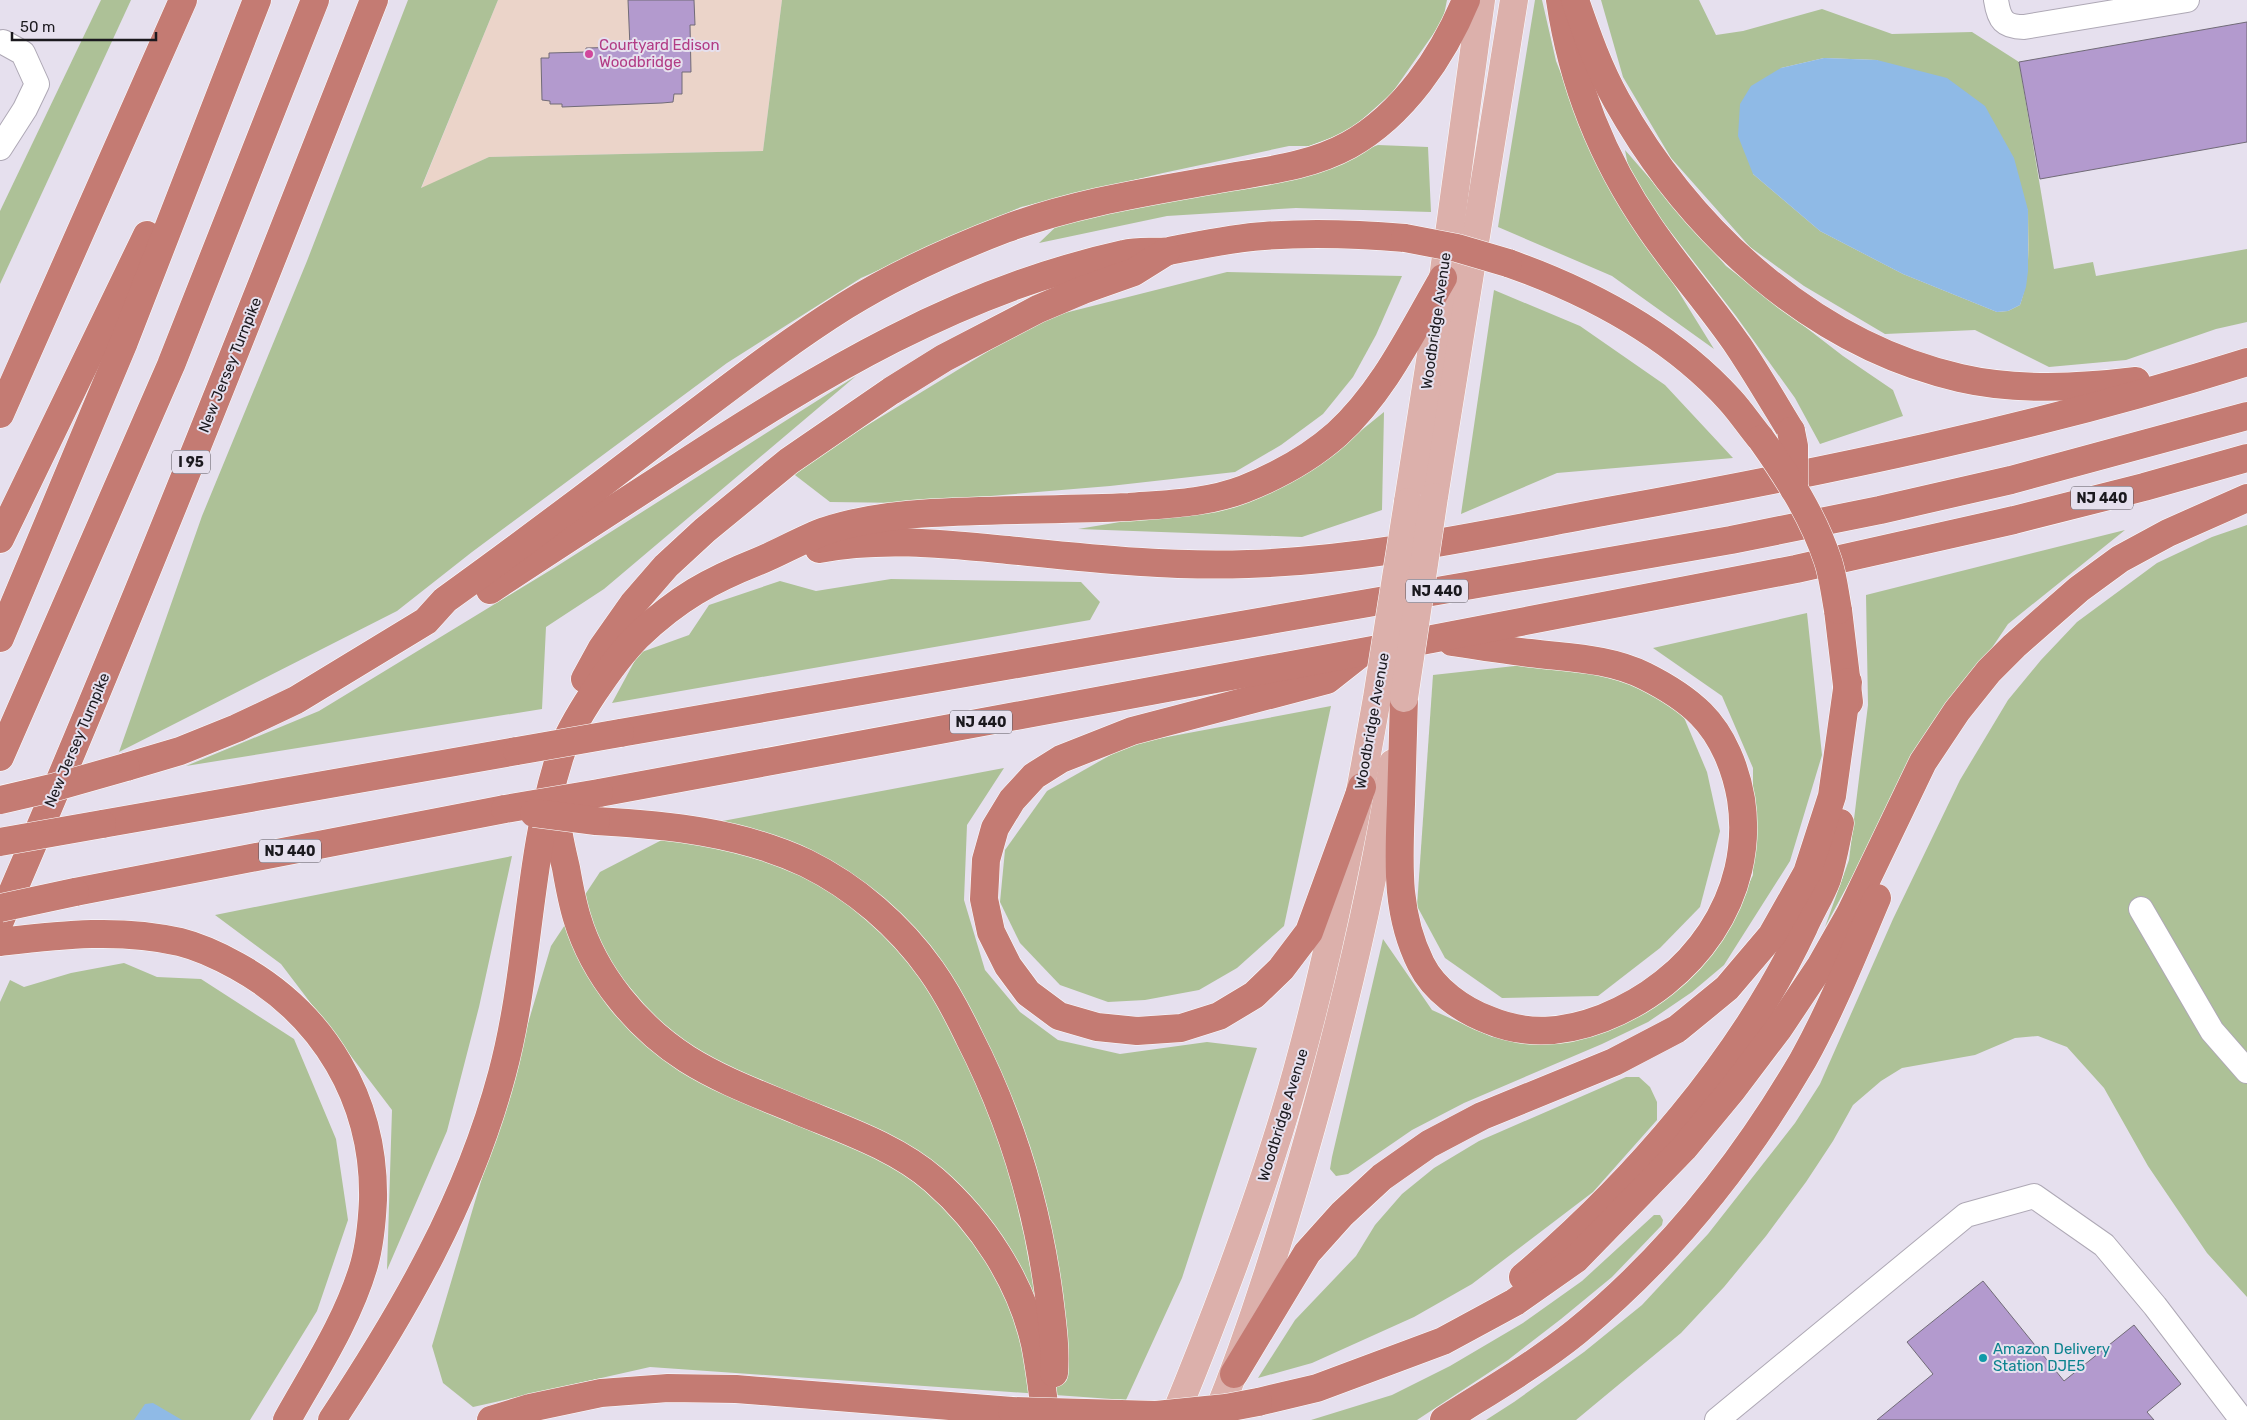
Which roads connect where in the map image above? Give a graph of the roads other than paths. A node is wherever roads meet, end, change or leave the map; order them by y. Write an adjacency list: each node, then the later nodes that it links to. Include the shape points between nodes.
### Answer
1 (183, 0): 18 (highway)
2 (256, 0): 24 (highway, via 120,293); 27 (highway, via 124,342)
3 (315, 0): 34 (highway, via 171,365)
4 (374, 0): 42 (highway, New Jersey Turnpike / I 95, via 214,406 76,745)
5 (1466, 0): 26 (highway, via 1455,26 1423,76 1389,115 1354,142 1302,163 1114,198 1057,212 951,251 897,278 848,304 756,367 445,600)
6 (1481, 0): 15 (main road, Woodbridge Avenue)
7 (1514, 0): 23 (main road, Woodbridge Avenue)
8 (1560, 0): 21 (highway, bridge, via 1575,74 1606,153 1650,228 1738,347 1791,431)
9 (1575, 0): 17 (highway, via 1598,63 1617,101 1666,175 1732,249 1772,286 1819,320 1858,342 1911,363 1960,378 2005,384 2097,386)
10 (1996, 0): 11 (lane, via 2003,21 2011,27)
11 (2187, 0)
12 (3, 42): 13 (lane, via 23,53 37,84)
13 (0, 148)
14 (1167, 251): 21 (highway, bridge, via 1229,240 1347,233 1405,238 1457,248 1557,280 1608,306 1652,334 1694,367 1730,400); 26 (highway, via 1128,253 1042,276 911,328 782,400 452,614); 33 (highway, via 1134,272 1038,309 944,358 838,426 745,496 666,566 633,604 578,690)
15 (1442, 278): 23 (main road, Woodbridge Avenue); 25 (highway, via 1390,370 1362,408 1305,458 1242,490 1163,505 926,513 825,531)
16 (2247, 362): 17 (highway)
17 (2217, 371): 25 (highway, via 1983,436 1701,494 1384,551 1249,564 1181,565 939,543 880,541)
18 (0, 414)
19 (2247, 416): 39 (highway, NJ 440, bridge, via 2011,480 1731,540)
20 (2247, 458): 28 (highway, NJ 440, via 2144,487 1796,569)
21 (1794, 489): 31 (highway, bridge, via 1828,562)
22 (2247, 498): 29 (highway, via 2168,533 2120,559 2079,589)
23 (1421, 500): 32 (main road, Woodbridge Avenue, bridge); 36 (main road, Woodbridge Avenue, bridge, via 1377,698)
24 (0, 539)
25 (761, 560): 33 (highway, via 692,592 660,616 633,640 615,662)
26 (426, 621): 37 (highway, bridge, via 296,700 237,728 180,751)
27 (0, 638)
28 (1432, 639): 30 (highway, NJ 440); 32 (highway, via 1610,663 1643,675 1676,693 1702,715 1723,744 1738,780 1744,818 1742,858 1732,895 1713,930 1686,964 1655,991 1620,1011 1582,1026 1544,1032 1508,1028 1474,1014 1446,995 1423,968 1408,935 1401,899)
29 (2014, 646): 45 (highway, via 1956,711 1923,762 1850,914 1821,965 1773,1036 1684,1148 1576,1259 1515,1302 1443,1341); 55 (highway, via 1963,718 1936,770 1804,1058 1766,1121 1727,1176 1683,1230 1631,1283 1575,1332)
30 (1364, 651): 36 (highway, via 1327,680 1132,731 1062,759 1034,776 1012,800 995,828 986,860 984,899 992,932 1008,966 1028,993 1059,1016 1097,1028 1138,1031 1181,1028 1219,1016 1254,995 1281,969 1309,932); 38 (highway, NJ 440, bridge)
31 (1848, 682): 45 (highway, via 1852,748 1846,802 1827,879 1794,949 1758,1012 1709,1081 1666,1133 1612,1195 1562,1244 1510,1288 1452,1326); 46 (highway, via 1832,796 1807,873 1772,935 1727,988 1677,1029 1614,1062 1482,1116 1429,1144 1382,1177 1307,1253)
32 (1404, 698): 46 (main road, Woodbridge Avenue, via 1383,829 1325,1078 1266,1279)
33 (574, 724): 35 (highway, via 561,752)
34 (0, 756)
35 (554, 779): 49 (highway, via 540,845 517,1002 502,1072 483,1135 461,1195 428,1260 392,1325); 51 (highway, via 556,820 577,919 590,952 608,983 629,1010 687,1059 728,1082 902,1157 933,1179 958,1203 1003,1263 1020,1302 1034,1342)
36 (1362, 787): 53 (main road, Woodbridge Avenue, via 1329,948 1294,1081 1230,1276)
37 (0, 800)
38 (505, 810): 40 (highway, NJ 440, bridge); 52 (highway, bridge, via 643,823 726,835 768,848 806,863 841,884 874,908 906,938 932,970 958,1016 1001,1105 1018,1151 1043,1252 1051,1312 1055,1365)
39 (0, 842)
40 (0, 908)
41 (2141, 909): 44 (lane, via 2212,1031)
42 (0, 921)
43 (0, 942): 48 (highway, via 73,933 109,933 181,942 214,954 262,980 313,1026 341,1065 367,1138 373,1179 372,1221 365,1264 344,1318)
44 (2247, 1072)
45 (1368, 1370): 50 (highway, bridge, via 1317,1388 1258,1402 1156,1415 1012,1411 736,1389 668,1388 602,1393)
46 (1234, 1374): 54 (main road, Woodbridge Avenue)
47 (2240, 1416): 56 (lane, via 2104,1245 2034,1196 1966,1215)
48 (287, 1420)
49 (332, 1420)
50 (491, 1420)
51 (1046, 1420)
52 (1052, 1420)
53 (1173, 1420)
54 (1214, 1420)
55 (1444, 1420)
56 (1717, 1420)

